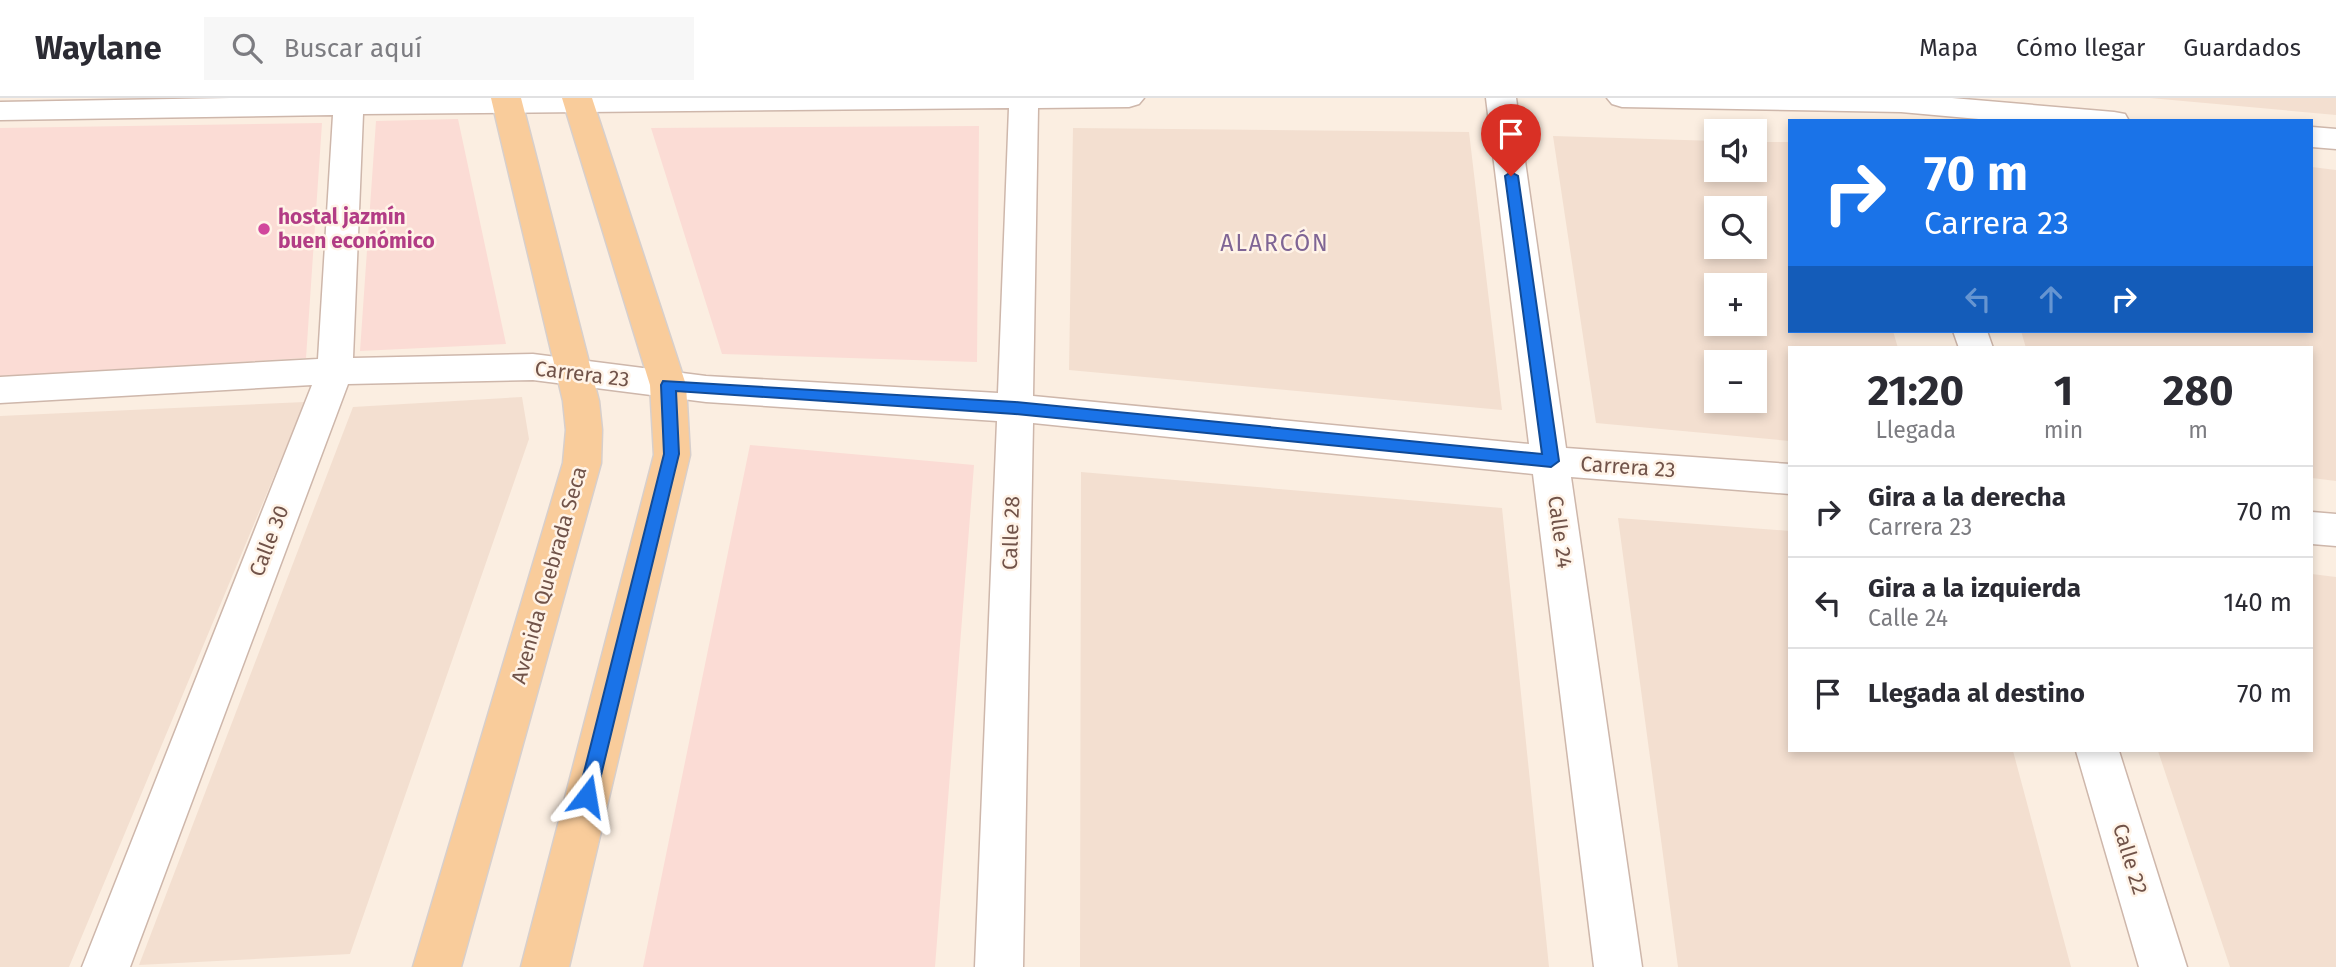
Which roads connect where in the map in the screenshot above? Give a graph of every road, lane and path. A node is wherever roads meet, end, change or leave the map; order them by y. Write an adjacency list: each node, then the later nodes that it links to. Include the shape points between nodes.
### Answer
1 (1024, 98): 2 (street); 6 (street); 18 (street, Calle 28)
2 (1129, 98)
3 (1501, 98): 19 (street, Calle 24)
4 (1622, 98): 10 (street)
5 (507, 100): 6 (street); 7 (street); 15 (main road, Avenida Quebrada Seca)
6 (578, 100): 16 (main road)
7 (348, 102): 8 (street); 14 (street, Calle 30)
8 (232, 103): 9 (street)
9 (21, 107)
10 (1902, 107): 11 (street)
11 (2084, 119)
12 (2313, 137): 13 (street)
13 (2336, 139)
14 (335, 371): 15 (street, Carrera 23, via 533,367); 17 (street, Carrera 23); 24 (street, Calle 30)
15 (573, 371): 16 (street, Carrera 23); 25 (main road, Avenida Quebrada Seca, via 584,430 582,463)
16 (668, 385): 18 (street, Carrera 23); 26 (main road, via 672,454)
17 (0, 390)
18 (1015, 408): 19 (street, Carrera 23); 27 (street, Calle 28)
19 (1551, 461): 20 (street, Carrera 23); 28 (street, Calle 24)
20 (1788, 479)
21 (2313, 528): 22 (street)
22 (2336, 530)
23 (2098, 752): 29 (street, Calle 22)
24 (106, 967)
25 (437, 967)
26 (545, 967)
27 (999, 967)
28 (1618, 967)
29 (2163, 967)

